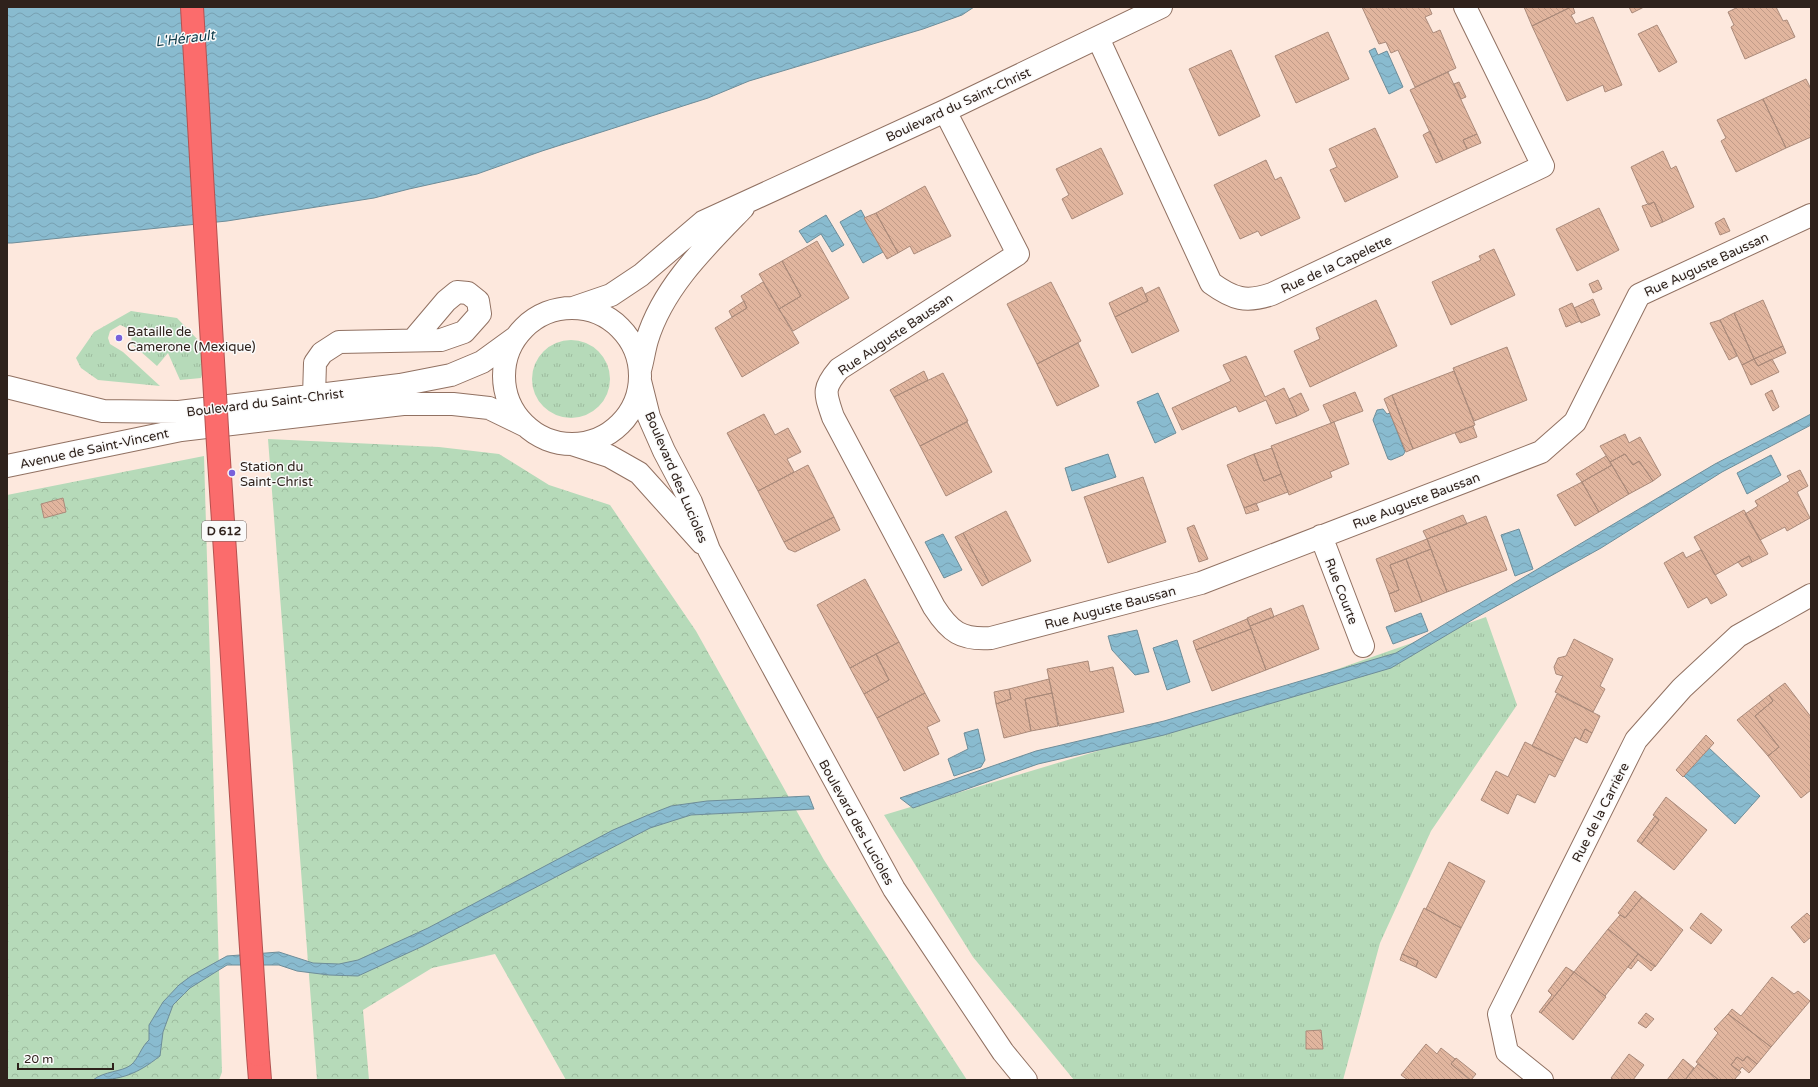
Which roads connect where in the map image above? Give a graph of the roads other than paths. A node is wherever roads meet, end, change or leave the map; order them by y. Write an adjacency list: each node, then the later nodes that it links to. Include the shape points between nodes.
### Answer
1 (192, 7): 22 (highway, D 612, bridge, via 218,453)
2 (1161, 7): 4 (street, Boulevard du Saint-Christ)
3 (1465, 7): 4 (street, Rue de la Capelette, via 1543,166 1272,294 1256,299 1241,299 1224,293 1211,283)
4 (1098, 38): 5 (street, Boulevard du Saint-Christ)
5 (945, 111): 6 (street, Boulevard du Saint-Christ); 18 (street, Rue Auguste Baussan, via 1018,254 839,369 828,382 827,399 833,417 940,616 947,624 964,638 991,638 1201,583)
6 (753, 198): 8 (street, Boulevard du Saint-Christ, via 703,222 641,275 611,295); 11 (street, Boulevard du Saint-Christ, via 687,267 664,302 647,339)
7 (1811, 216): 18 (street, Rue Auguste Baussan, via 1639,295 1575,422 1541,452)
8 (573, 308): 9 (street, via 544,314 530,322); 11 (street, via 593,311 611,320 626,335 636,353)
9 (515, 338): 13 (street, Boulevard du Saint-Christ, via 482,362 450,375 400,385); 14 (street, via 505,360 504,384 511,407)
10 (413, 340): 13 (street, via 340,342 322,353 315,363)
11 (640, 377): 16 (street, via 635,401 625,419 610,433 591,441); 19 (street, Boulevard des Lucioles, via 649,416 691,502)
12 (7, 387): 13 (street, Boulevard du Saint-Christ, via 103,411 179,412)
13 (314, 396)
14 (526, 426): 15 (street, Boulevard du Saint-Christ, via 489,408 453,404 403,404); 16 (street, via 547,439)
15 (182, 430): 17 (street, Avenue de Saint-Vincent)
16 (571, 444): 19 (street, Boulevard des Lucioles, via 609,456 639,473)
17 (7, 466)
18 (1320, 536): 21 (street, Rue Courte)
19 (709, 550): 23 (street, Boulevard des Lucioles, via 894,889 1003,1052)
20 (1811, 595): 24 (street, Rue de la Carrière, via 1738,636 1682,688 1636,740 1499,1014 1507,1052)
21 (1363, 646)
22 (260, 1080)
23 (1026, 1080)
24 (1542, 1080)

